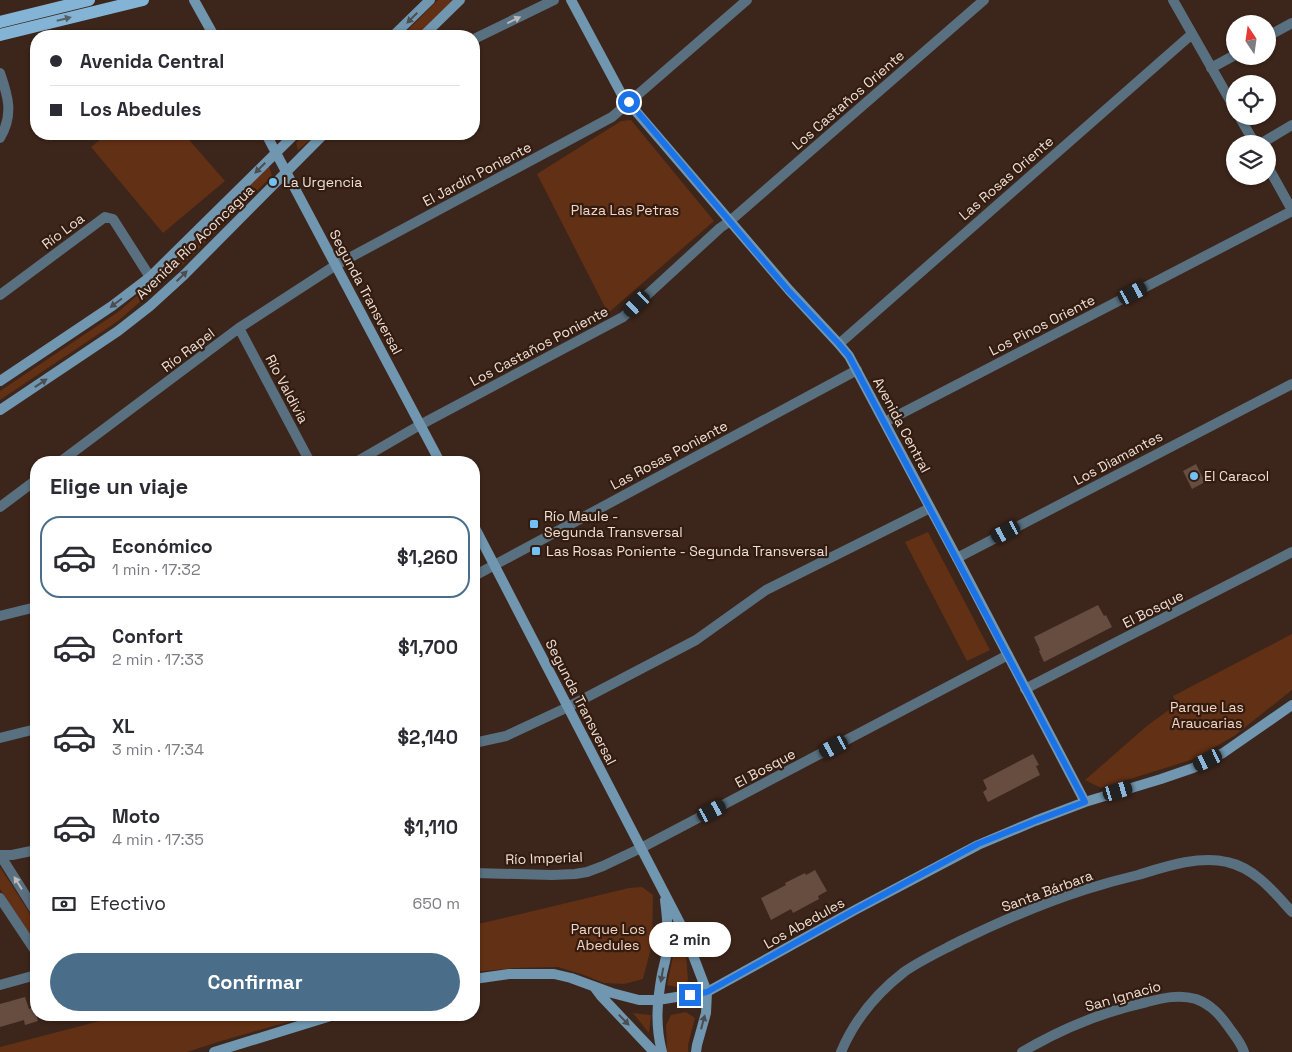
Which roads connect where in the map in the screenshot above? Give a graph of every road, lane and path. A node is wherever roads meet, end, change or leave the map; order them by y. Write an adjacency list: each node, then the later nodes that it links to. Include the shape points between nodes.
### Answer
1 (89, 0): 11 (main road)
2 (143, 0): 18 (main road, one-way to 2)
3 (194, 0): 13 (street)
4 (430, 0): 14 (street, one-way to 14)
5 (460, 0): 15 (street)
6 (554, 0): 19 (street, one-way to 6)
7 (571, 0): 24 (street, Avenida Central, via 622,95)
8 (747, 0): 24 (street, El Jardín Poniente)
9 (984, 0): 35 (street, Los Castaños Oriente)
10 (1174, 0): 17 (street)
11 (0, 22)
12 (1292, 23): 16 (street)
13 (211, 30)
14 (399, 30)
15 (429, 30)
16 (1276, 32)
17 (1192, 34): 21 (street); 40 (street, Las Rosas Oriente)
18 (0, 35)
19 (480, 36)
20 (1226, 59): 21 (street)
21 (1211, 68): 23 (street)
22 (0, 73): 27 (street, via 9,105 6,126)
23 (1226, 94)
24 (629, 102): 35 (street, Avenida Central); 36 (street, El Jardín Poniente, via 612,117)
25 (1292, 125): 26 (street)
26 (1275, 135)
27 (0, 138)
28 (269, 140): 31 (street, Segunda Transversal)
29 (288, 140): 31 (street, Avenida Río Aconcagua)
30 (318, 140): 32 (street, Avenida Río Aconcagua)
31 (276, 152): 32 (street, Segunda Transversal); 37 (street, Avenida Río Aconcagua, one-way to 37)
32 (287, 171): 36 (street, Segunda Transversal); 44 (street, Avenida Río Aconcagua, one-way to 32, via 150,306)
33 (1276, 181): 34 (street)
34 (1292, 210): 45 (street, Los Pinos Oriente)
35 (730, 221): 40 (street, Avenida Central); 46 (street, Los Castaños Poniente, via 623,317)
36 (336, 265): 39 (street, Río Rapel); 46 (street, Segunda Transversal)
37 (150, 277): 38 (street, Río Loa, via 113,220 105,217); 42 (street, Avenida Río Aconcagua, one-way to 42)
38 (0, 295)
39 (239, 328): 47 (street, Río Rapel); 48 (street, Río Valdivia)
40 (839, 344): 41 (street, Avenida Central)
41 (857, 370): 45 (street, Avenida Central); 57 (street, Las Rosas Poniente)
42 (0, 381)
43 (1292, 384): 56 (street, Los Diamantes)
44 (0, 410)
45 (885, 422): 53 (street, Avenida Central)
46 (420, 425): 49 (street, Los Castaños Poniente); 50 (street, Segunda Transversal)
47 (68, 456)
48 (307, 456)
49 (366, 456)
50 (437, 456)
51 (30, 485): 52 (street)
52 (0, 508)
53 (930, 508): 56 (street, Avenida Central); 64 (street, via 766,590 696,640)
54 (480, 537): 57 (street, Segunda Transversal)
55 (1292, 552): 62 (street, El Bosque)
56 (956, 558): 61 (street, Avenida Central)
57 (494, 564): 58 (street, Las Rosas Poniente); 64 (street, Segunda Transversal)
58 (480, 572)
59 (30, 608): 60 (street)
60 (0, 616)
61 (1008, 655): 62 (street, Avenida Central); 69 (street, El Bosque)
62 (1025, 689): 68 (street, Avenida Central)
63 (1292, 705): 68 (street, Los Abedules, via 1223,753 1193,768)
64 (568, 707): 67 (street, via 506,736); 69 (street, Segunda Transversal)
65 (30, 730): 66 (street)
66 (0, 738)
67 (480, 742)
68 (1085, 802): 82 (street, Los Abedules, via 978,844)
69 (641, 848): 72 (street, Río Imperial, via 603,866 575,874); 73 (street, Segunda Transversal)
70 (30, 851): 71 (street)
71 (0, 855): 75 (street, one-way to 71)
72 (480, 873)
73 (663, 892): 82 (street, Segunda Transversal, via 683,929); 83 (street, one-way to 83, via 668,948)
74 (0, 898): 77 (street)
75 (30, 902)
76 (1292, 912): 89 (street, Santa Bárbara, via 1248,870 1217,860 1158,869 1087,889 983,930 904,972 864,1013)
77 (30, 943)
78 (30, 977): 80 (street)
79 (480, 978): 81 (street, Los Abedules, via 509,974 554,974)
80 (0, 985)
81 (594, 987): 83 (street, Los Abedules, via 639,1000); 86 (street, one-way to 86)
82 (707, 992): 83 (street, Los Abedules); 88 (street, one-way to 82, via 706,1013)
83 (658, 1000): 87 (street, via 658,1036)
84 (315, 1021): 85 (street)
85 (214, 1052)
86 (654, 1052)
87 (662, 1052)
88 (696, 1052)
89 (841, 1052)
90 (1022, 1052): 91 (street, San Ignacio, via 1093,1018 1176,996 1197,1000 1215,1010)
91 (1244, 1052)

